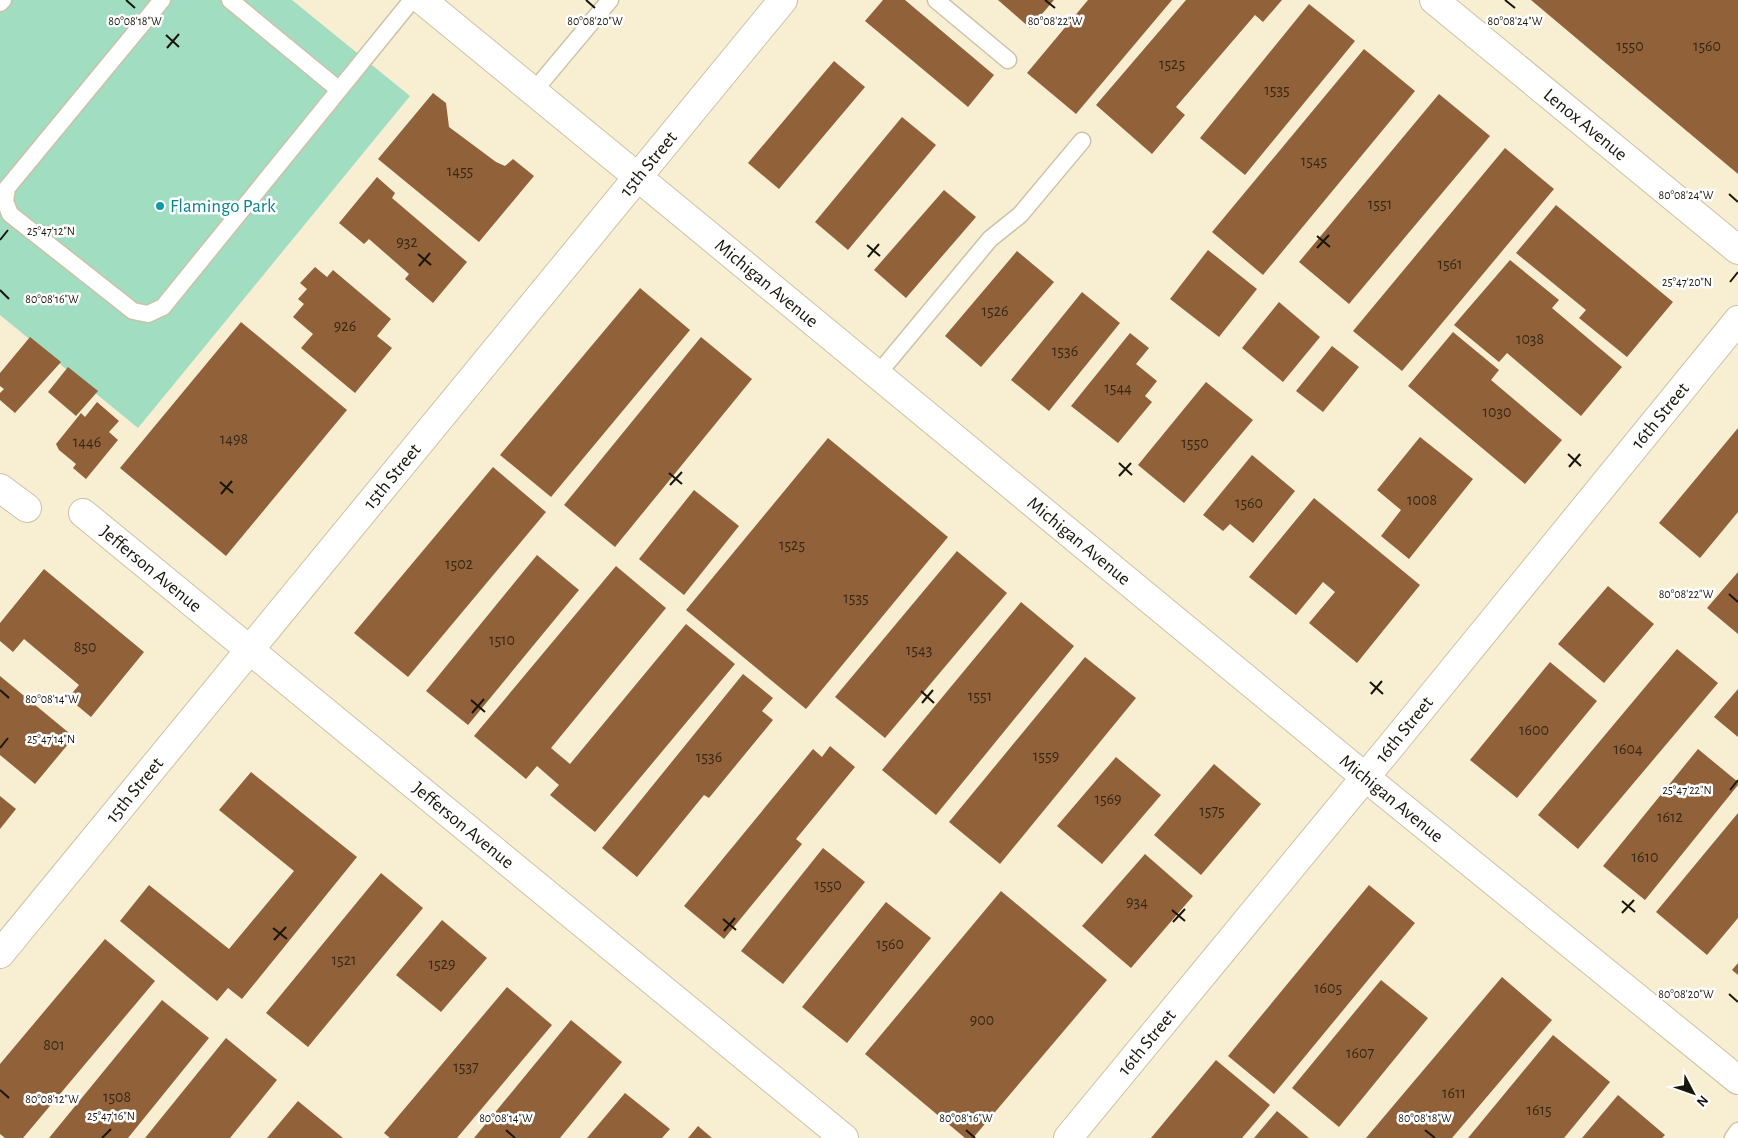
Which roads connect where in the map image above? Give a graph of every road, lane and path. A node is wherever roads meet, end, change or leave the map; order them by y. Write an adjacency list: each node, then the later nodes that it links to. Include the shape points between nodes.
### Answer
1 (3, 0): 9 (lane)
2 (162, 0): 15 (lane, via 7,188)
3 (230, 0): 11 (lane)
4 (610, 0): 12 (lane)
5 (783, 0): 14 (street, 15th Street)
6 (936, 0): 10 (lane)
7 (1434, 0): 16 (street, Lenox Avenue)
8 (425, 2): 11 (lane); 12 (street, Michigan Avenue)
9 (0, 3)
10 (1008, 60)
11 (338, 90): 15 (lane, via 163,307 148,314 133,311 10,214)
12 (533, 92): 14 (street, Michigan Avenue)
13 (1082, 141): 18 (lane, via 1020,215 990,239)
14 (638, 176): 18 (street, Michigan Avenue); 22 (street, 15th Street)
15 (2, 200)
16 (1738, 250)
17 (1738, 320): 23 (street, 16th Street)
18 (877, 374): 23 (street, Michigan Avenue)
19 (0, 488): 20 (street)
20 (26, 508)
21 (83, 513): 22 (street, Jefferson Avenue)
22 (250, 650): 24 (street, 15th Street); 27 (street, Jefferson Avenue)
23 (1365, 777): 25 (street, Michigan Avenue); 28 (street, 16th Street)
24 (0, 954)
25 (1738, 1080)
26 (1738, 1131): 29 (lane)
27 (844, 1138)
28 (1068, 1138)
29 (1732, 1138)

